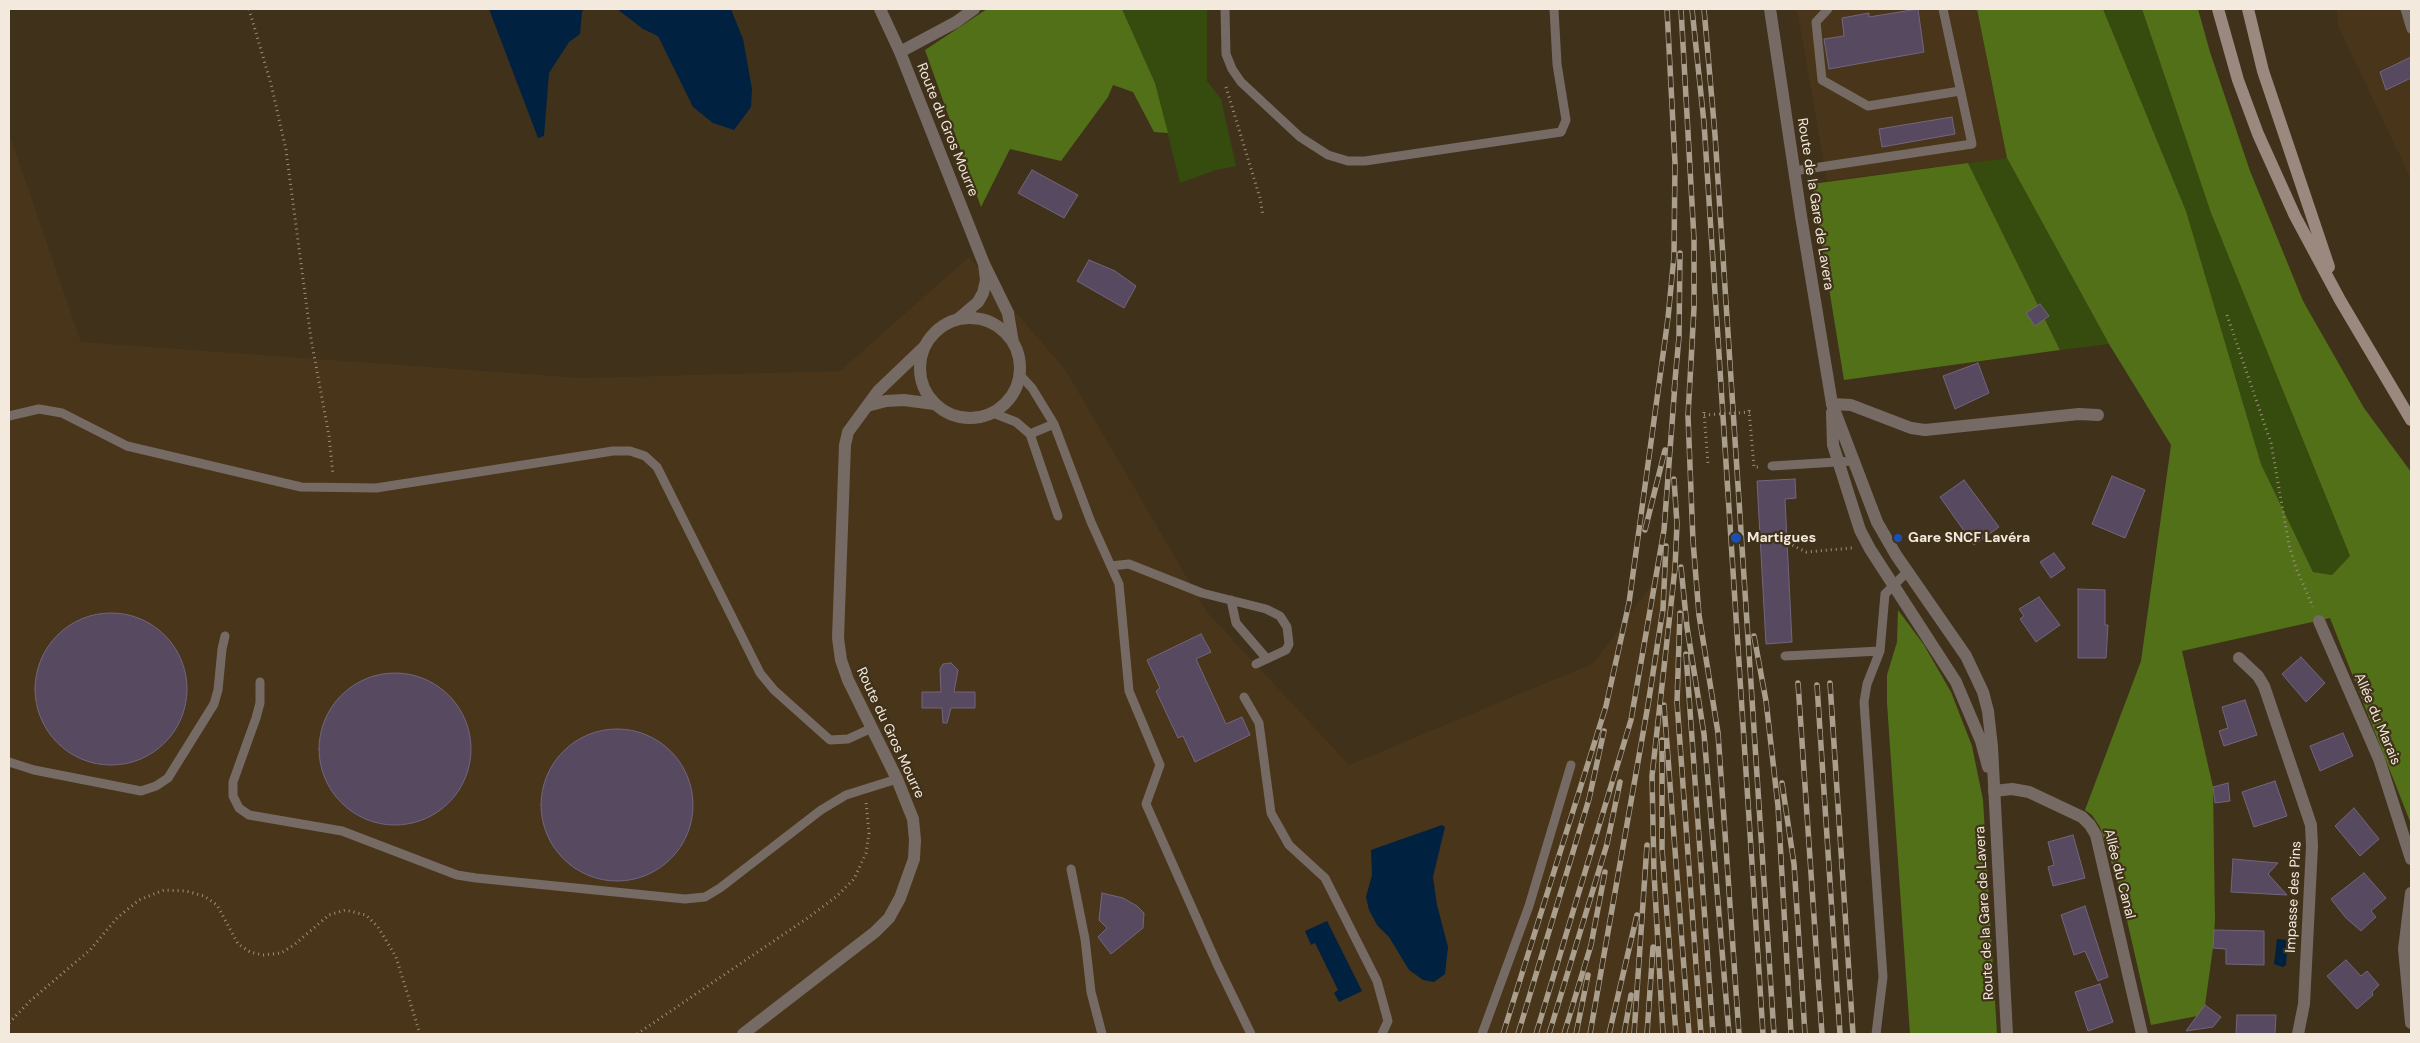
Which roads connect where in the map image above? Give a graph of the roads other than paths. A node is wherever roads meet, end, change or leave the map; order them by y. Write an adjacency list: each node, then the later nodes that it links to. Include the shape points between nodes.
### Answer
1 (880, 9): 12 (street, Route du Gros Mourre)
2 (974, 9): 12 (street)
3 (1225, 9): 4 (lane, via 1226,54 1241,82 1300,137 1328,155 1365,162 1561,132 1566,120 1557,64)
4 (1554, 9)
5 (1770, 9): 14 (street, Route de la Gare de Lavera)
6 (1828, 9): 13 (lane, via 1816,22 1822,80 1868,106)
7 (1943, 9): 13 (lane)
8 (2218, 9): 16 (main road, via 2238,80 2258,134 2295,216)
9 (2248, 9): 16 (main road, via 2277,116)
10 (2405, 9): 11 (lane)
11 (2411, 29)
12 (900, 52): 15 (street, Route du Gros Mourre)
13 (1960, 91): 14 (lane, via 1972,144)
14 (1794, 171): 22 (street, Route de la Gare de Lavera)
15 (984, 264): 17 (street, Route du Gros Mourre, via 986,280 983,293 978,302); 18 (street, Route du Gros Mourre, via 1008,313)
16 (2340, 300): 27 (main road)
17 (958, 319): 18 (street, Route du Gros Mourre, via 989,322 1003,330); 19 (street, Route du Gros Mourre, via 932,334)
18 (1013, 343): 20 (street, Route du Gros Mourre, via 1019,358)
19 (924, 347): 21 (street, via 920,376 924,391); 23 (street, Route du Gros Mourre, via 878,391)
20 (1020, 374): 24 (street, via 1015,390); 28 (lane)
21 (934, 404): 23 (street, via 904,400); 24 (street, via 962,418)
22 (1832, 404): 25 (street, via 1851,405 1911,428 1925,430 2079,414); 30 (street, Route de la Gare de Lavera); 31 (street, Route de la Gare de Lavera, via 1833,445)
23 (867, 406): 47 (street, Route du Gros Mourre, via 848,432 845,445 837,614 841,660)
24 (994, 413): 29 (lane, via 1016,422)
25 (2098, 415)
26 (9, 416): 47 (lane, via 39,410 62,413 128,446 301,487 376,488 613,451 630,451 645,456 657,468 760,673 774,690 830,740 848,739)
27 (2411, 420)
28 (1054, 424): 29 (lane); 34 (lane)
29 (1030, 434): 33 (lane)
30 (1853, 461): 31 (lane); 35 (street, Route de la Gare de Lavera, via 1877,522)
31 (1838, 463): 32 (lane); 36 (street, Route de la Gare de Lavera, via 1860,530)
32 (1772, 466)
33 (1058, 516)
34 (1111, 566): 37 (lane, via 1128,564 1202,593); 58 (lane, via 1120,584 1129,691 1160,765 1146,804)
35 (1908, 571): 36 (lane); 51 (street, Route de la Gare de Lavera, via 1966,656 1982,692 1990,729)
36 (1894, 585): 40 (lane, via 1885,594); 51 (street, Route de la Gare de Lavera, via 1956,682 1981,741)
37 (1231, 600): 43 (lane, via 1236,623); 43 (lane, via 1266,609 1280,616 1288,627 1286,650)
38 (2319, 621): 52 (street, Allée du Marais, via 2378,759)
39 (225, 636): 48 (lane, via 214,704 171,773 156,786 141,791)
40 (1880, 651): 41 (lane); 61 (lane, via 1867,684 1864,702 1883,977)
41 (1785, 656)
42 (2239, 658): 64 (street, Impasse des Pins, via 2264,686 2311,825 2304,1004)
43 (1267, 659): 44 (lane)
44 (1256, 664)
45 (260, 682): 50 (lane, via 256,718 233,782 233,796 239,808 249,815 342,831 458,875 685,900 704,897 821,810 846,795)
46 (1244, 698): 59 (lane, via 1259,724 1271,813 1289,845 1326,878 1377,981 1388,1021)
47 (872, 728): 50 (street, Route du Gros Mourre)
48 (9, 762)
49 (1571, 765): 60 (lane, via 1529,906)
50 (897, 779): 56 (street, Route du Gros Mourre, via 912,819 914,859 889,918 876,932)
51 (1994, 791): 62 (street, Route de la Gare de Lavera); 63 (street, Allée du Canal, via 2021,790 2054,802 2082,817 2096,835)
52 (2411, 859)
53 (1072, 869): 57 (lane, via 1086,939 1091,992)
54 (2411, 893): 55 (street, via 2404,948)
55 (2411, 1023)
56 (743, 1034)
57 (1102, 1034)
58 (1251, 1034)
59 (1382, 1034)
60 (1482, 1034)
61 (1876, 1034)
62 (2007, 1034)
63 (2142, 1034)
64 (2298, 1034)

